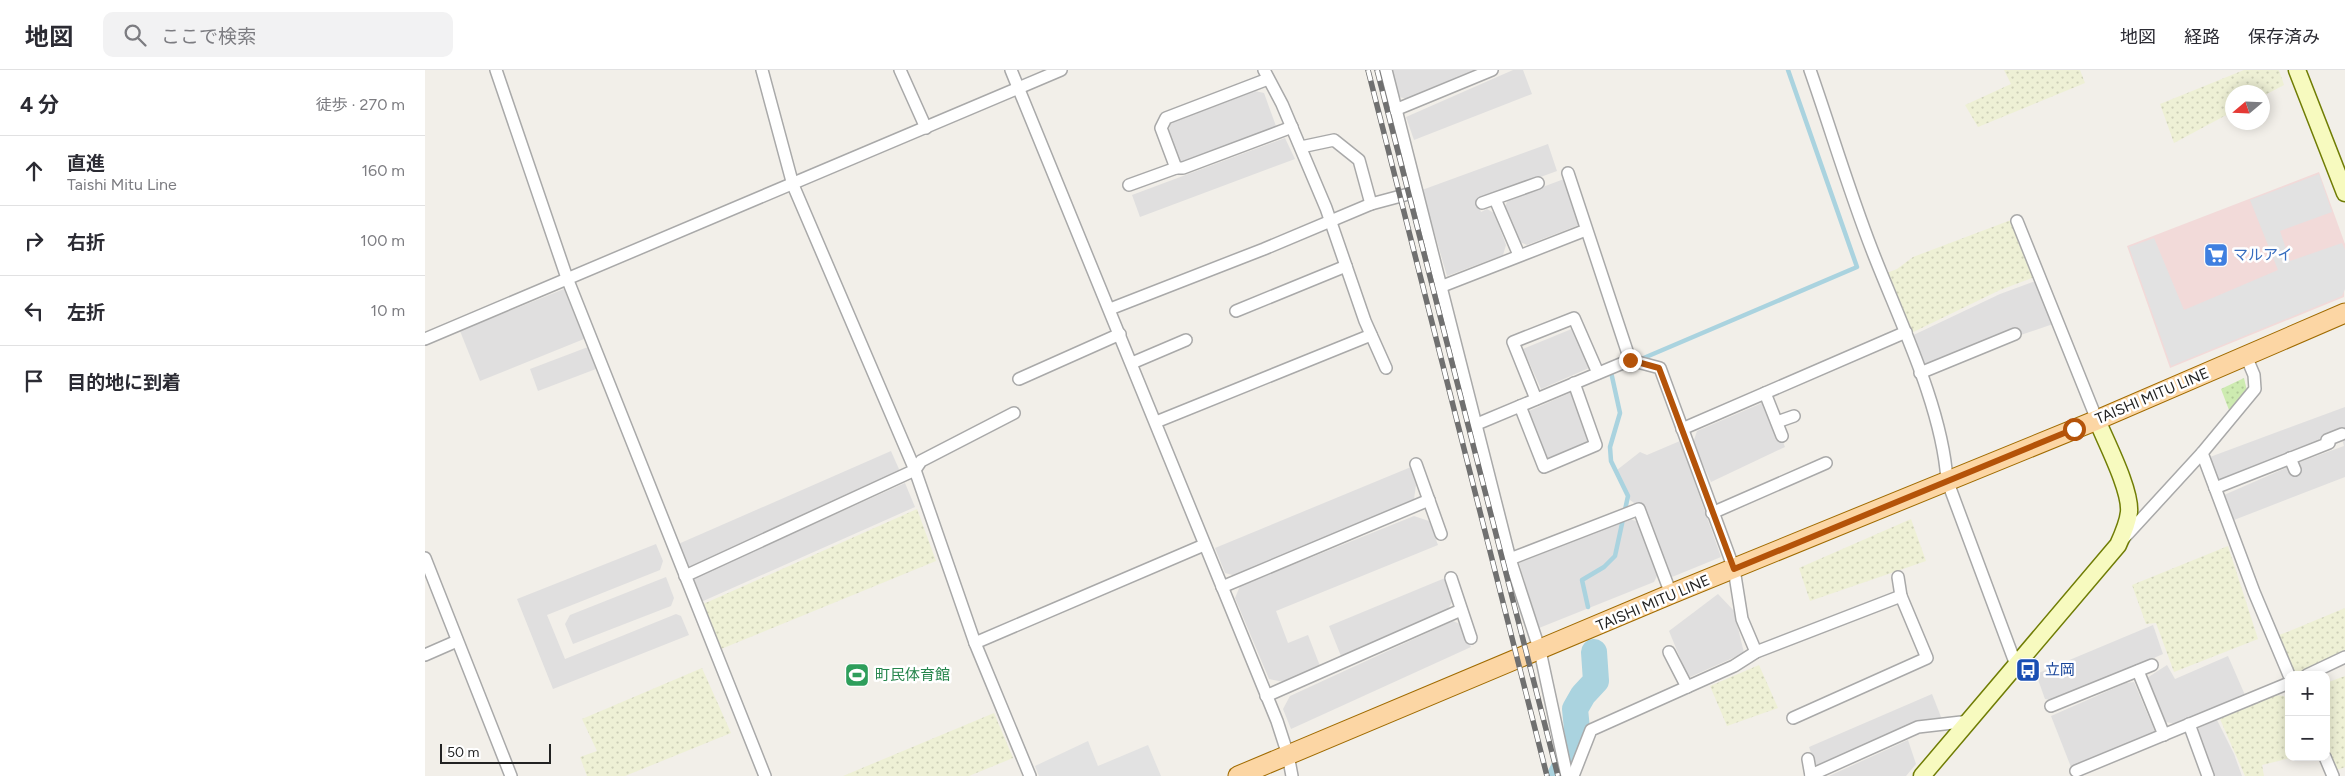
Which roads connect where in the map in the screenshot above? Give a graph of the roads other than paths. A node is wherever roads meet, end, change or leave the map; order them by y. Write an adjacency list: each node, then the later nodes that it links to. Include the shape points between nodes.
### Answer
1 (496, 70): 31 (street)
2 (762, 70): 19 (street)
3 (900, 70): 14 (street)
4 (1011, 70): 11 (street)
5 (1061, 70): 11 (street)
6 (1386, 70): 12 (street)
7 (1492, 70): 12 (street)
8 (1810, 70): 36 (street, via 1872,248)
9 (2297, 70): 22 (street)
10 (1266, 75): 13 (street); 16 (street, via 1166,118 1161,128)
11 (1019, 87): 14 (street); 33 (street)
12 (1395, 110): 21 (street)
13 (1292, 127): 15 (street); 16 (street)
14 (925, 128): 19 (street)
15 (1301, 147): 25 (street, via 1334,140 1359,160); 27 (street)
16 (1176, 168): 20 (street)
17 (1568, 173): 28 (street)
18 (1538, 183): 23 (street)
19 (793, 185): 31 (street); 66 (street)
20 (1129, 185)
21 (1416, 192): 25 (street); 32 (street)
22 (2345, 193)
23 (1495, 199): 24 (street); 29 (street)
24 (1482, 203)
25 (1371, 204): 27 (street)
26 (2017, 220): 55 (street)
27 (1330, 221): 30 (street); 33 (street)
28 (1586, 230): 29 (street); 43 (street)
29 (1519, 255): 32 (street)
30 (1346, 266): 34 (street); 39 (street)
31 (567, 278): 40 (street); 78 (street)
32 (1440, 287): 58 (street)
33 (1110, 309): 37 (street)
34 (1236, 311)
35 (2345, 313): 42 (main road, TAISHI MITU LINE)
36 (1906, 332): 46 (street); 50 (street)
37 (1120, 334): 44 (street); 48 (street)
38 (2015, 334): 46 (street)
39 (1371, 335): 45 (street); 56 (street)
40 (425, 339)
41 (1186, 340): 44 (street)
42 (2246, 356): 55 (main road, TAISHI MITU LINE); 62 (street, via 2255,389)
43 (1630, 360): 47 (street); 59 (street, via 1659,368)
44 (1132, 363): 56 (street)
45 (1385, 368)
46 (1920, 372): 68 (street, via 1945,454)
47 (1598, 373): 49 (street); 51 (street, via 1574,318 1513,342)
48 (1019, 380)
49 (1574, 383): 51 (street); 52 (street, via 1596,445 1544,467)
50 (1765, 393): 57 (street); 59 (street)
51 (1536, 399): 52 (street)
52 (1520, 406): 58 (street)
53 (1014, 414): 66 (street, via 921,461)
54 (1794, 416): 57 (street)
55 (2097, 420): 68 (main road, TAISHI MITU LINE); 74 (street, via 2128,496 2129,510)
56 (1156, 422): 73 (street)
57 (1777, 422): 61 (street)
58 (1477, 424): 76 (street)
59 (1682, 429): 71 (street)
60 (2342, 434): 63 (street, via 2327,440 2329,443)
61 (1782, 436)
62 (2203, 453): 69 (street); 74 (street)
63 (2290, 458): 67 (street); 69 (street)
64 (1826, 462): 71 (street)
65 (1416, 464): 70 (street)
66 (915, 470): 78 (street); 87 (street)
67 (2295, 470)
68 (1947, 480): 77 (main road, TAISHI MITU LINE); 93 (street)
69 (2215, 488): 96 (street)
70 (1429, 500): 72 (street); 81 (street)
71 (1712, 513): 77 (street)
72 (1441, 534)
73 (1204, 545): 81 (street); 87 (street)
74 (2118, 545): 93 (street)
75 (425, 558): 86 (street)
76 (1510, 559): 82 (street, via 1639,509); 88 (street)
77 (1734, 569): 82 (main road, TAISHI MITU LINE); 90 (street, via 1742,619)
78 (685, 576): 111 (street)
79 (1898, 577): 83 (street)
80 (1451, 578): 84 (street)
81 (1222, 587): 100 (street)
82 (1671, 594): 88 (main road, TAISHI MITU LINE)
83 (1901, 596): 90 (street); 102 (street, via 1927,658)
84 (1461, 610): 85 (street); 100 (street)
85 (1471, 638)
86 (457, 641): 91 (street); 110 (street)
87 (975, 643): 112 (street)
88 (1539, 651): 106 (main road, TAISHI MITU LINE); 115 (street)
89 (1669, 652): 99 (street)
90 (1756, 652): 99 (street, via 1734,666)
91 (425, 655)
92 (2345, 656): 97 (street)
93 (2017, 665): 103 (street)
94 (2152, 665): 95 (street)
95 (2138, 671): 101 (street); 105 (street)
96 (2287, 671)
97 (2315, 671)
98 (2285, 685): 104 (street)
99 (1687, 687): 116 (street, via 1591,730)
100 (1267, 696): 106 (street)
101 (2051, 706)
102 (1793, 718)
103 (1970, 721): 117 (street, via 1917,727); 118 (street)
104 (2189, 724): 105 (street); 119 (street)
105 (2164, 734): 109 (street)
106 (1288, 755): 113 (main road, TAISHI MITU LINE); 114 (street)
107 (1808, 759): 117 (street)
108 (2327, 761): 120 (street)
109 (2076, 771)
110 (511, 776)
111 (765, 776)
112 (1030, 776)
113 (1238, 776)
114 (1292, 776)
115 (1567, 776)
116 (1573, 776)
117 (1811, 776)
118 (1922, 776)
119 (2208, 776)
120 (2333, 776)

